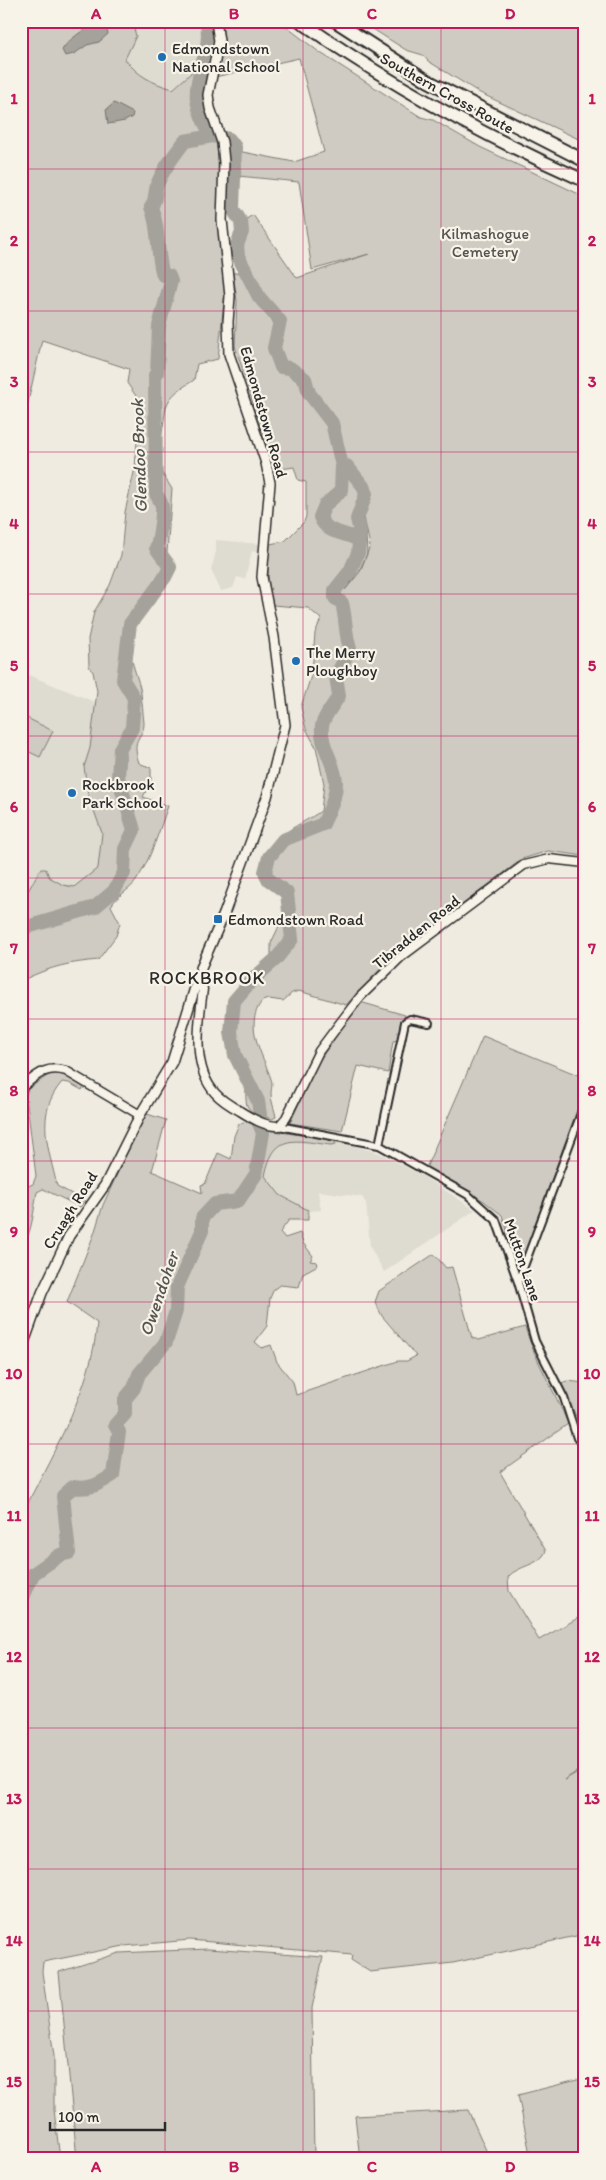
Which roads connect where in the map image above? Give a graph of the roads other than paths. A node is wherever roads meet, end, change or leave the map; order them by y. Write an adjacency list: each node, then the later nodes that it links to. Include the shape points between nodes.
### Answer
1 (216, 21): 7 (main road, Edmondstown Road, via 219,41 208,95 221,138 224,162 222,220 230,296 229,354 270,483 262,587 274,637 285,725 267,797)
2 (300, 21): 5 (highway, Southern Cross Route, via 349,56 440,111)
3 (335, 21): 4 (highway, Southern Cross Route, via 428,81)
4 (585, 161)
5 (585, 180)
6 (585, 863): 12 (street, Tibradden Road, via 549,859 524,865 401,957 340,1023 320,1051)
7 (197, 982): 11 (main road, Edmondstown Road, via 172,1062); 12 (street, via 202,990 199,1056 214,1092 248,1116)
8 (429, 1023): 13 (street, via 410,1019 405,1022)
9 (21, 1088): 11 (street, via 41,1071 56,1068)
10 (585, 1103): 14 (street)
11 (140, 1115): 15 (main road, Cruagh Road, via 102,1190 62,1250)
12 (279, 1126): 13 (street, Mutton Lane)
13 (379, 1145): 14 (street, Mutton Lane, via 468,1195 496,1220)
14 (518, 1282): 16 (street, Mutton Lane, via 535,1341)
15 (21, 1351)
16 (585, 1448)

